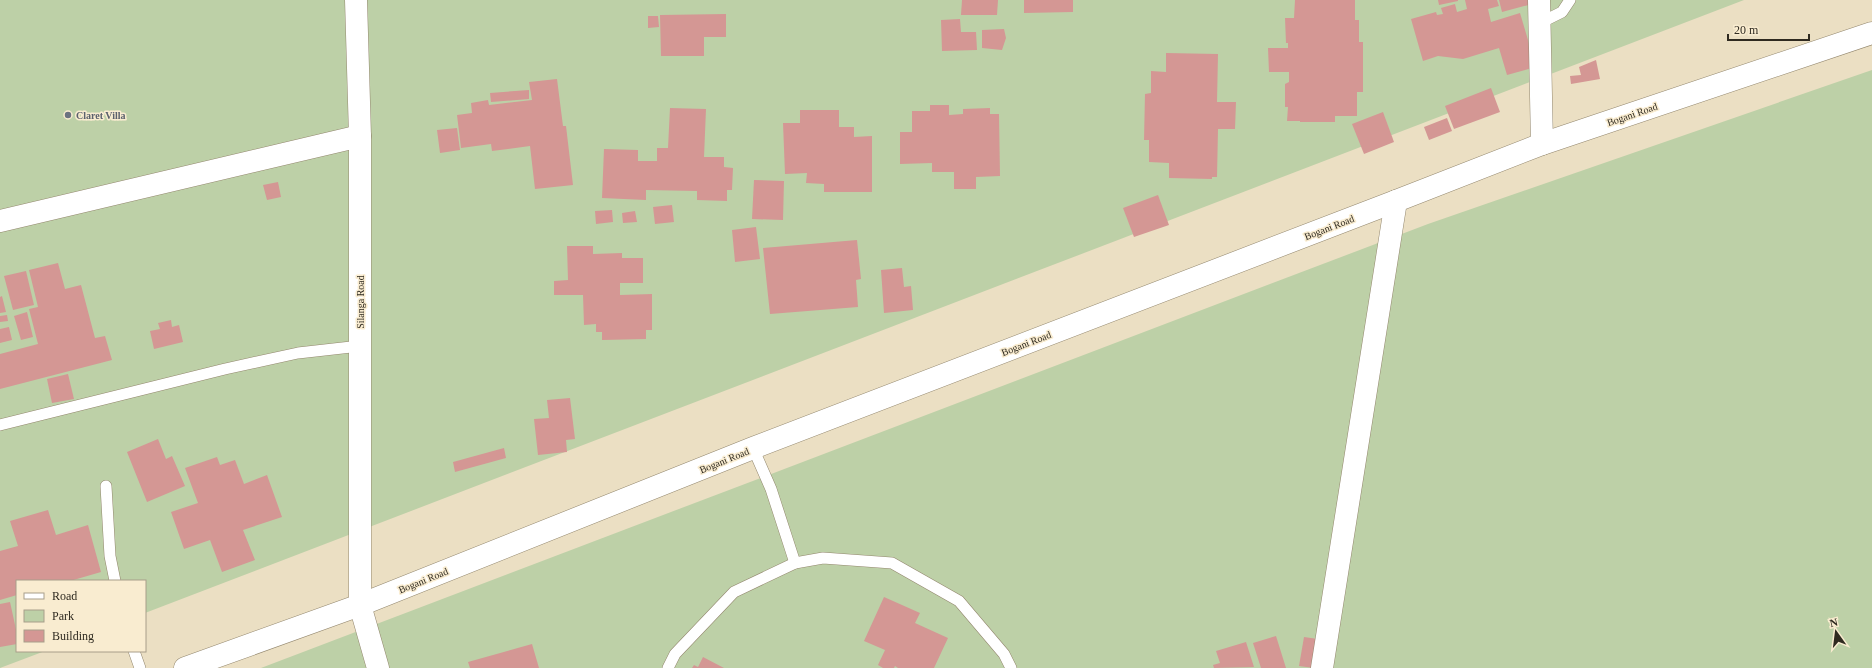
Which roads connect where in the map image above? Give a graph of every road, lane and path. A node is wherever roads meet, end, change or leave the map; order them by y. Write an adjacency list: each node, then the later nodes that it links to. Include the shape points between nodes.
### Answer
1 (356, 0): 6 (street, Silanga Road)
2 (1539, 0): 4 (street)
3 (1570, 0): 4 (lane, via 1562,12)
4 (1540, 23): 7 (street)
5 (1872, 33): 7 (street, Bogani Road)
6 (360, 136): 9 (street); 10 (street, Silanga Road)
7 (1542, 144): 8 (street, Bogani Road)
8 (1396, 201): 12 (street, Bogani Road); 23 (street)
9 (0, 221)
10 (360, 346): 11 (lane, via 298,353); 16 (street, Silanga Road)
11 (0, 425)
12 (753, 448): 14 (lane, via 771,489); 16 (street, Bogani Road)
13 (106, 486): 15 (lane, via 110,556)
14 (795, 562): 21 (lane, via 734,592 675,654); 22 (lane, via 823,558 892,563 960,601 1004,654)
15 (115, 580)
16 (360, 604): 19 (street, Bogani Road); 20 (street, Silanga Road)
17 (134, 652): 18 (lane)
18 (140, 668)
19 (185, 668)
20 (378, 668)
21 (668, 668)
22 (1011, 668)
23 (1322, 668)

